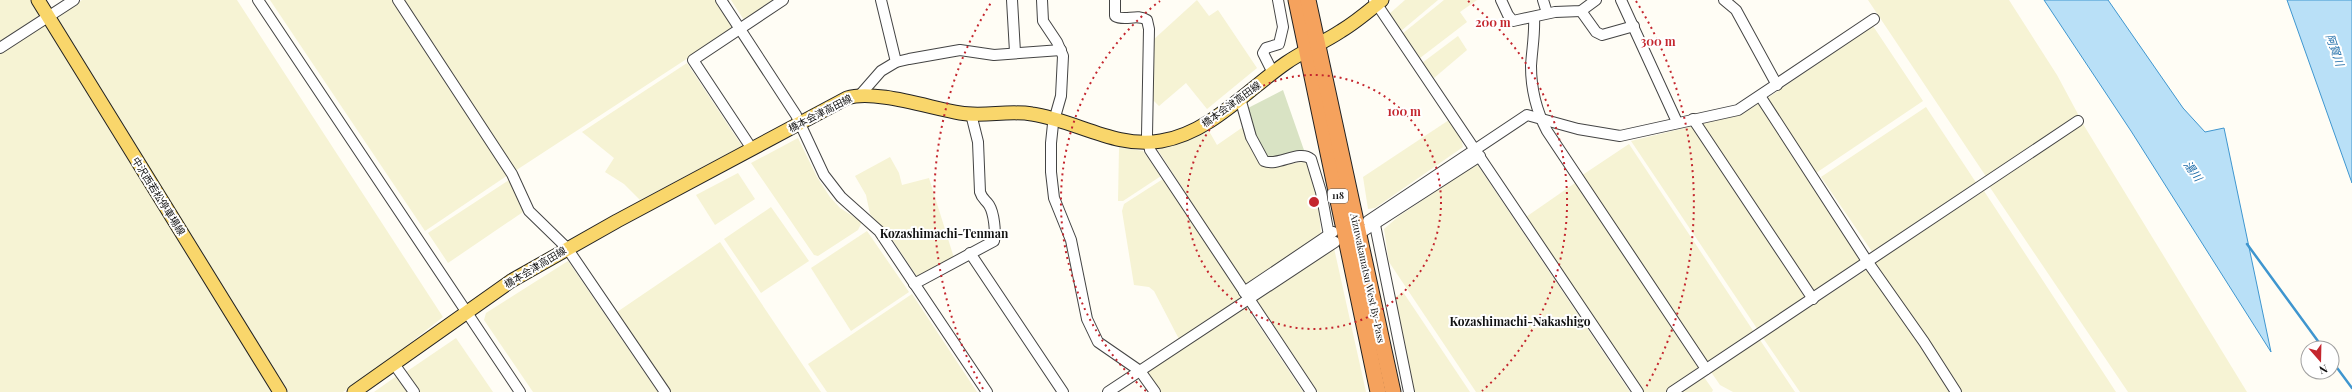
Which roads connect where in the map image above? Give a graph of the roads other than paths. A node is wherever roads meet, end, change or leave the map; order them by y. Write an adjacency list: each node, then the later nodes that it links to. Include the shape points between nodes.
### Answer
1 (38, 0): 22 (main road, 中沢西若松停車場線)
2 (74, 0): 22 (street)
3 (258, 0): 57 (street)
4 (398, 0): 51 (street, via 512,174 529,211)
5 (722, 0): 26 (street)
6 (783, 0): 26 (street)
7 (881, 0): 31 (street)
8 (1012, 0): 30 (street)
9 (1042, 0): 29 (street, via 1043,21)
10 (1116, 0): 44 (street, via 1115,16 1143,17 1147,20)
11 (1278, 0): 32 (street, via 1282,27 1279,44 1266,48 1263,53)
12 (1296, 0): 27 (highway, Aizuwakamatsu West By-Pass / 118)
13 (1308, 0): 27 (highway, Aizuwakamatsu West By-Pass / 118)
14 (1501, 0): 23 (street, via 1508,16 1514,21)
15 (1543, 0): 21 (street)
16 (1596, 0): 20 (street)
17 (1622, 0): 25 (street)
18 (1724, 0): 33 (street, via 1736,10)
19 (1378, 1): 27 (main road, 橋本会津高田線, via 1353,24); 46 (street)
20 (1581, 11): 21 (street, via 1567,10); 25 (street, via 1598,34)
21 (1547, 14): 23 (street)
22 (48, 17): 28 (street); 61 (main road, 中沢西若松停車場線)
23 (1534, 17): 38 (street, via 1533,96)
24 (1874, 19): 33 (street)
25 (1634, 26): 42 (street)
26 (740, 28): 43 (street); 45 (street, via 693,60)
27 (1313, 47): 32 (main road, 橋本会津高田線); 48 (highway, Aizuwakamatsu West By-Pass / 118); 49 (highway, Aizuwakamatsu West By-Pass / 118)
28 (0, 48)
29 (1061, 50): 30 (street); 40 (street, via 1063,80)
30 (1015, 52): 31 (street, via 983,55 960,50)
31 (896, 62): 34 (street, via 881,71)
32 (1272, 73): 36 (main road, 橋本会津高田線)
33 (1777, 84): 35 (street)
34 (860, 95): 37 (main road, 橋本会津高田線); 43 (main road, 橋本会津高田線, via 834,104)
35 (1760, 96): 39 (street, via 1738,110); 53 (street)
36 (1240, 98): 44 (main road, 橋本会津高田線, via 1193,131 1166,140); 50 (street, via 1251,137 1264,161 1270,163 1301,156 1311,159)
37 (971, 114): 40 (main road, 橋本会津高田線, via 1022,113); 52 (street, via 978,142 980,192 991,210 995,236 994,240)
38 (1540, 117): 42 (street, via 1550,123 1620,136); 46 (street, via 1527,115); 59 (street)
39 (1693, 119): 42 (street); 56 (street)
40 (1054, 120): 44 (main road, 橋本会津高田線, via 1107,136); 60 (street, via 1051,172 1054,198 1072,240 1087,319 1098,342)
41 (2078, 121): 53 (street)
42 (1677, 122)
43 (800, 123): 45 (main road, 橋本会津高田線); 54 (street, via 828,181 841,197 879,231)
44 (1148, 142): 55 (street, via 1150,150 1166,175)
45 (752, 149): 51 (main road, 橋本会津高田線)
46 (1477, 153): 47 (street); 74 (street)
47 (1372, 223): 49 (street); 73 (street)
48 (1344, 226): 50 (street); 71 (highway, Aizuwakamatsu West By-Pass / 118)
49 (1359, 234): 72 (highway, Aizuwakamatsu West By-Pass / 118)
50 (1332, 239): 55 (street)
51 (567, 248): 57 (main road, 橋本会津高田線); 65 (street)
52 (970, 253): 54 (street); 67 (street)
53 (1867, 261): 56 (street); 76 (street)
54 (914, 284): 66 (street)
55 (1247, 296): 60 (street); 70 (street)
56 (1813, 299): 59 (street)
57 (466, 311): 58 (main road, 橋本会津高田線); 64 (street)
58 (394, 364): 62 (main road, 橋本会津高田線); 63 (street)
59 (1706, 369): 75 (street)
60 (1140, 371): 68 (street); 69 (street)
61 (280, 392)
62 (354, 392)
63 (414, 392)
64 (520, 392)
65 (665, 392)
66 (986, 392)
67 (1063, 392)
68 (1108, 392)
69 (1155, 392)
70 (1311, 392)
71 (1378, 392)
72 (1393, 392)
73 (1409, 392)
74 (1638, 392)
75 (1672, 392)
76 (1956, 392)

